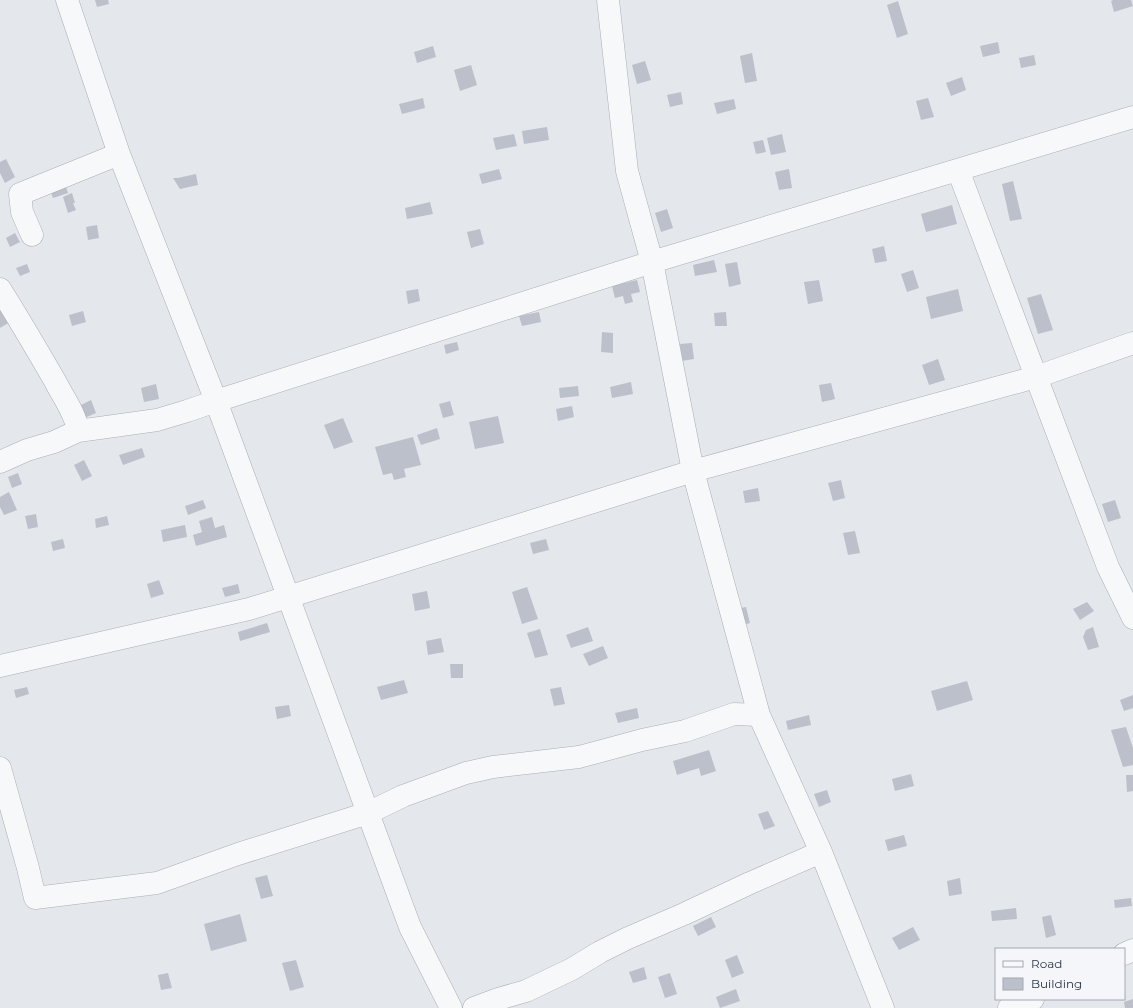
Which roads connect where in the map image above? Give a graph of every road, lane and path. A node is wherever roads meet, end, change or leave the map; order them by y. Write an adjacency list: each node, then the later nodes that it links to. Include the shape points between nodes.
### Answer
1 (67, 0): 4 (street)
2 (608, 0): 7 (street, via 627,171)
3 (1133, 117): 5 (street)
4 (119, 154): 6 (street, via 20,194 22,212); 11 (street)
5 (958, 170): 7 (street); 10 (street)
6 (32, 235)
7 (652, 262): 11 (street); 14 (street)
8 (0, 289): 12 (street, via 68,406 77,423)
9 (1133, 343): 10 (street)
10 (1036, 377): 14 (street); 16 (street, via 1108,567)
11 (216, 402): 12 (street, via 157,420); 15 (street)
12 (78, 431): 13 (street)
13 (0, 462)
14 (693, 471): 15 (street); 18 (street)
15 (289, 597): 17 (street, via 249,609); 20 (street)
16 (1133, 618)
17 (0, 666)
18 (758, 715): 20 (street, via 734,714 685,731 578,757 492,767 466,773 403,796); 21 (street)
19 (0, 768): 20 (street, via 35,898 157,883 238,854)
20 (368, 813): 23 (street, via 410,927)
21 (821, 852): 24 (street, via 628,938 526,991); 25 (street)
22 (1030, 1000): 26 (street)
23 (448, 1007)
24 (474, 1008)
25 (883, 1008)
26 (1009, 1008)

